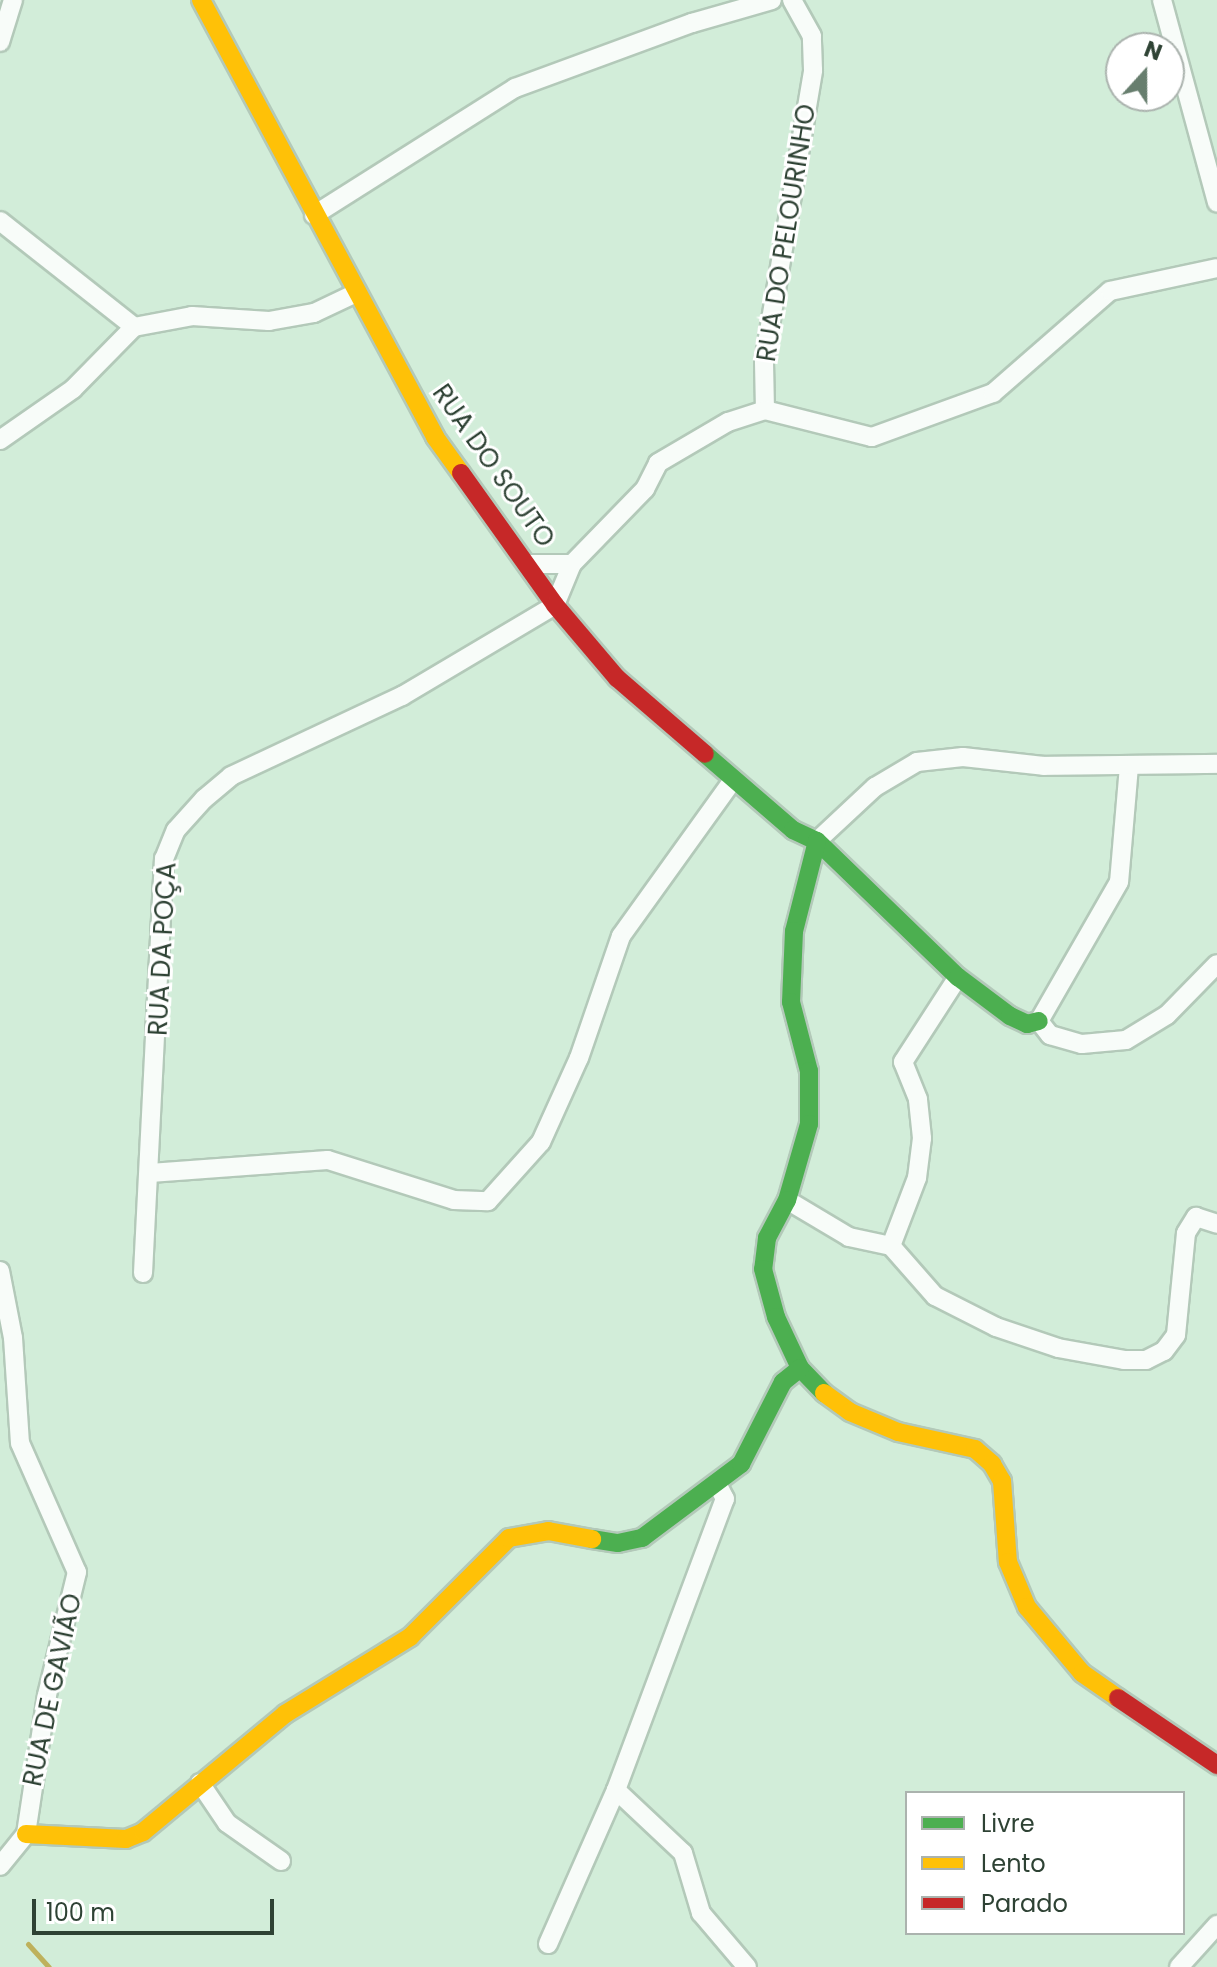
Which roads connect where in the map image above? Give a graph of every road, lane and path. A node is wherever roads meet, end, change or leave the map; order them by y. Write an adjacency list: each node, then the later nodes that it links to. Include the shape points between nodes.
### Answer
1 (13, 0): 6 (street)
2 (201, 0): 8 (street, RUA DO SOUTO)
3 (772, 0): 8 (street, via 692,23 515,88)
4 (792, 0): 13 (street, RUA DO PELOURINHO, via 812,36 813,70 764,361)
5 (1162, 0): 7 (street)
6 (0, 42)
7 (1217, 203)
8 (314, 215): 11 (street, RUA DO SOUTO)
9 (0, 221): 12 (street)
10 (1217, 268): 13 (street, via 1110,291 993,393 872,437)
11 (356, 293): 12 (street, via 314,313 269,321 192,316); 15 (street, RUA DO SOUTO, via 435,437)
12 (134, 327): 14 (street, via 73,389)
13 (765, 410): 16 (street, via 728,422 658,463 645,489)
14 (0, 440)
15 (531, 564): 16 (street); 17 (street, RUA DO SOUTO)
16 (572, 564): 17 (street)
17 (555, 605): 20 (street, RUA DO SOUTO, via 617,678); 25 (street, RUA DA POÇA, via 402,696 231,776 176,830 164,859)
18 (1217, 764): 19 (street)
19 (1129, 766): 21 (street, via 1044,766 963,757 917,762 875,787); 24 (street, via 1119,882)
20 (733, 780): 21 (street, RUA DO SOUTO, via 793,830); 25 (street, via 621,936 579,1058 541,1142 488,1201 454,1200 328,1160)
21 (817, 841): 23 (street, RUA DO SOUTO); 26 (street, via 794,931 791,1002 809,1071 809,1124)
22 (1217, 964): 24 (street, via 1167,1015 1126,1040 1082,1044 1050,1035)
23 (958, 977): 24 (street, RUA DO SOUTO, via 1010,1016 1027,1024); 28 (street, via 903,1062 918,1099 922,1138 917,1178)
24 (1039, 1021)
25 (150, 1173): 30 (street, RUA DA POÇA)
26 (787, 1200): 28 (street, via 849,1237); 31 (street, via 767,1238 763,1269 776,1317)
27 (1217, 1224): 28 (street, via 1196,1217 1186,1233 1176,1335 1164,1351 1146,1360 1058,1348 996,1327 935,1296)
28 (891, 1246)
29 (0, 1271): 36 (street, RUA DE GAVIÃO, via 13,1338 20,1443 77,1572 47,1695)
30 (143, 1273)
31 (800, 1368): 32 (street, via 783,1382 741,1464); 33 (street, via 850,1412 898,1432 975,1449 992,1464 1002,1481 1008,1562 1027,1607 1082,1673)
32 (718, 1485): 34 (street, via 642,1538 618,1543 548,1531 509,1538 410,1637 285,1714); 35 (street, via 725,1499)
33 (1217, 1765)
34 (200, 1783): 36 (street, via 143,1832 126,1839); 37 (street, via 227,1823)
35 (616, 1790): 40 (street); 41 (street, via 683,1853 701,1913)
36 (26, 1834): 38 (street)
37 (281, 1861)
38 (0, 1866)
39 (1217, 1925): 42 (street)
40 (548, 1944)
41 (747, 1967)
42 (1179, 1967)

